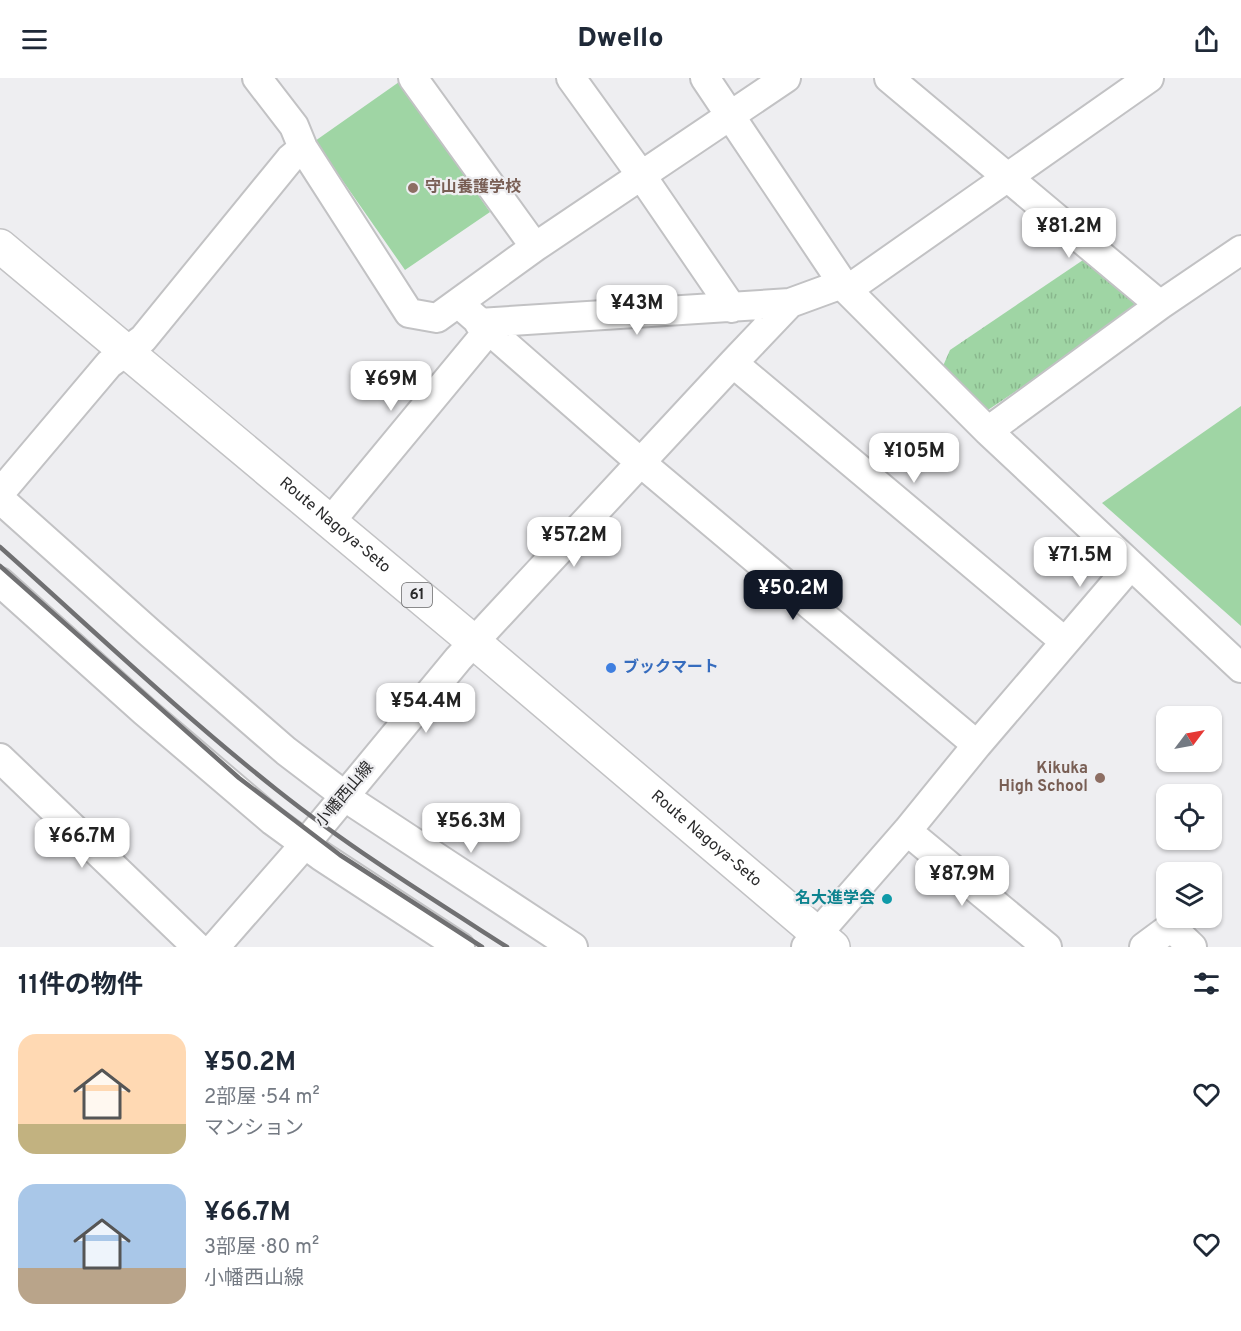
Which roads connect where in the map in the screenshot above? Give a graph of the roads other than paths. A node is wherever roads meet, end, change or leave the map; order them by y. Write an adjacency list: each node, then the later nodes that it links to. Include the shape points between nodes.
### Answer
1 (257, 78): 9 (street, via 294,126)
2 (413, 78): 13 (street)
3 (571, 78): 10 (street)
4 (705, 78): 8 (street)
5 (786, 78): 8 (street)
6 (889, 78): 11 (street)
7 (1149, 78): 11 (street)
8 (730, 116): 10 (street); 15 (street)
9 (303, 148): 16 (street, via 408,313 437,318); 21 (street, via 143,339)
10 (641, 175): 13 (street); 19 (street)
11 (1008, 177): 15 (street); 18 (street)
12 (0, 246): 21 (main road, Route Nagoya-Seto / 61)
13 (535, 247): 16 (street)
14 (1241, 250): 18 (street)
15 (845, 287): 17 (street); 23 (street)
16 (458, 303): 20 (street)
17 (790, 303): 19 (street); 22 (street, 小幡西山線)
18 (1160, 305): 23 (street)
19 (732, 308): 20 (street)
20 (484, 327): 24 (street); 27 (street)
21 (127, 351): 25 (street, via 109,364); 27 (main road, Route Nagoya-Seto / 61)
22 (734, 363): 24 (street, 小幡西山線); 30 (street)
23 (988, 430): 28 (street)
24 (640, 462): 31 (street, 小幡西山線); 33 (street)
25 (0, 493)
26 (0, 499): 35 (street, via 276,743)
27 (330, 522): 31 (main road, Route Nagoya-Seto / 61)
28 (1131, 565): 30 (street); 32 (street)
29 (0, 582): 37 (street, via 210,769)
30 (1064, 641): 33 (street)
31 (474, 642): 35 (street, 小幡西山線); 38 (main road, Route Nagoya-Seto / 61)
32 (1241, 668)
33 (976, 745): 36 (street)
34 (0, 758): 39 (street)
35 (345, 796): 37 (street, 小幡西山線); 42 (street)
36 (907, 831): 38 (street); 43 (street)
37 (305, 844): 40 (street, 小幡西山線); 41 (street)
38 (819, 942)
39 (197, 947)
40 (214, 947)
41 (460, 947)
42 (573, 947)
43 (1047, 947)
44 (1144, 947): 45 (street, via 1171,927)
45 (1192, 947)

